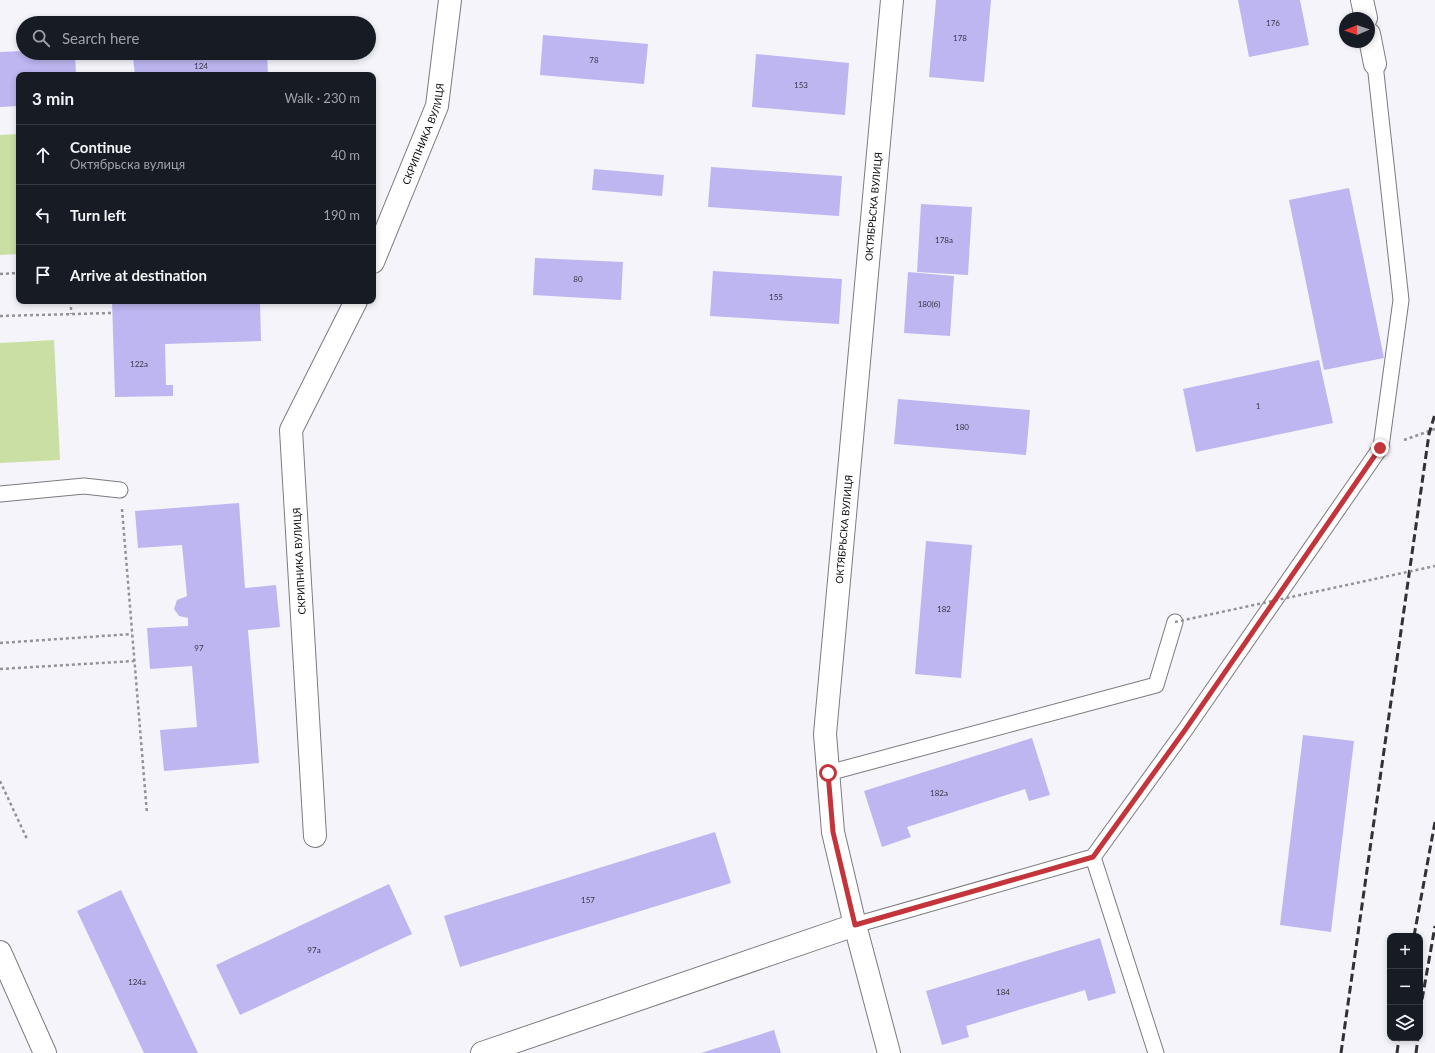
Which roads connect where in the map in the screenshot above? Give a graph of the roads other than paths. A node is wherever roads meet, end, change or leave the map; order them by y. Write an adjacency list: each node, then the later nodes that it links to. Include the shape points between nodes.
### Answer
1 (450, 0): 7 (street, СКРИПНИКА ВУЛИЦЯ, via 437,106)
2 (892, 0): 12 (street, ОКТЯБРЬСКА ВУЛИЦЯ, via 825,734)
3 (1362, 0): 4 (street)
4 (1365, 12)
5 (1372, 48): 6 (street)
6 (1375, 64): 14 (lane, via 1401,300 1380,448 1185,730)
7 (376, 255)
8 (354, 304): 13 (street, СКРИПНИКА ВУЛИЦЯ, via 291,430)
9 (120, 490): 10 (lane, via 84,486)
10 (0, 494)
11 (1175, 622): 12 (lane, via 1156,685)
12 (828, 773): 15 (street, ОКТЯБРЬСКА ВУЛИЦЯ, via 833,832)
13 (314, 836)
14 (1093, 857): 15 (lane); 20 (lane)
15 (855, 925): 18 (street); 19 (street, ОКТЯБРЬСКА ВУЛИЦЯ)
16 (0, 952): 17 (street)
17 (45, 1053)
18 (482, 1053)
19 (889, 1053)
20 (1156, 1053)

